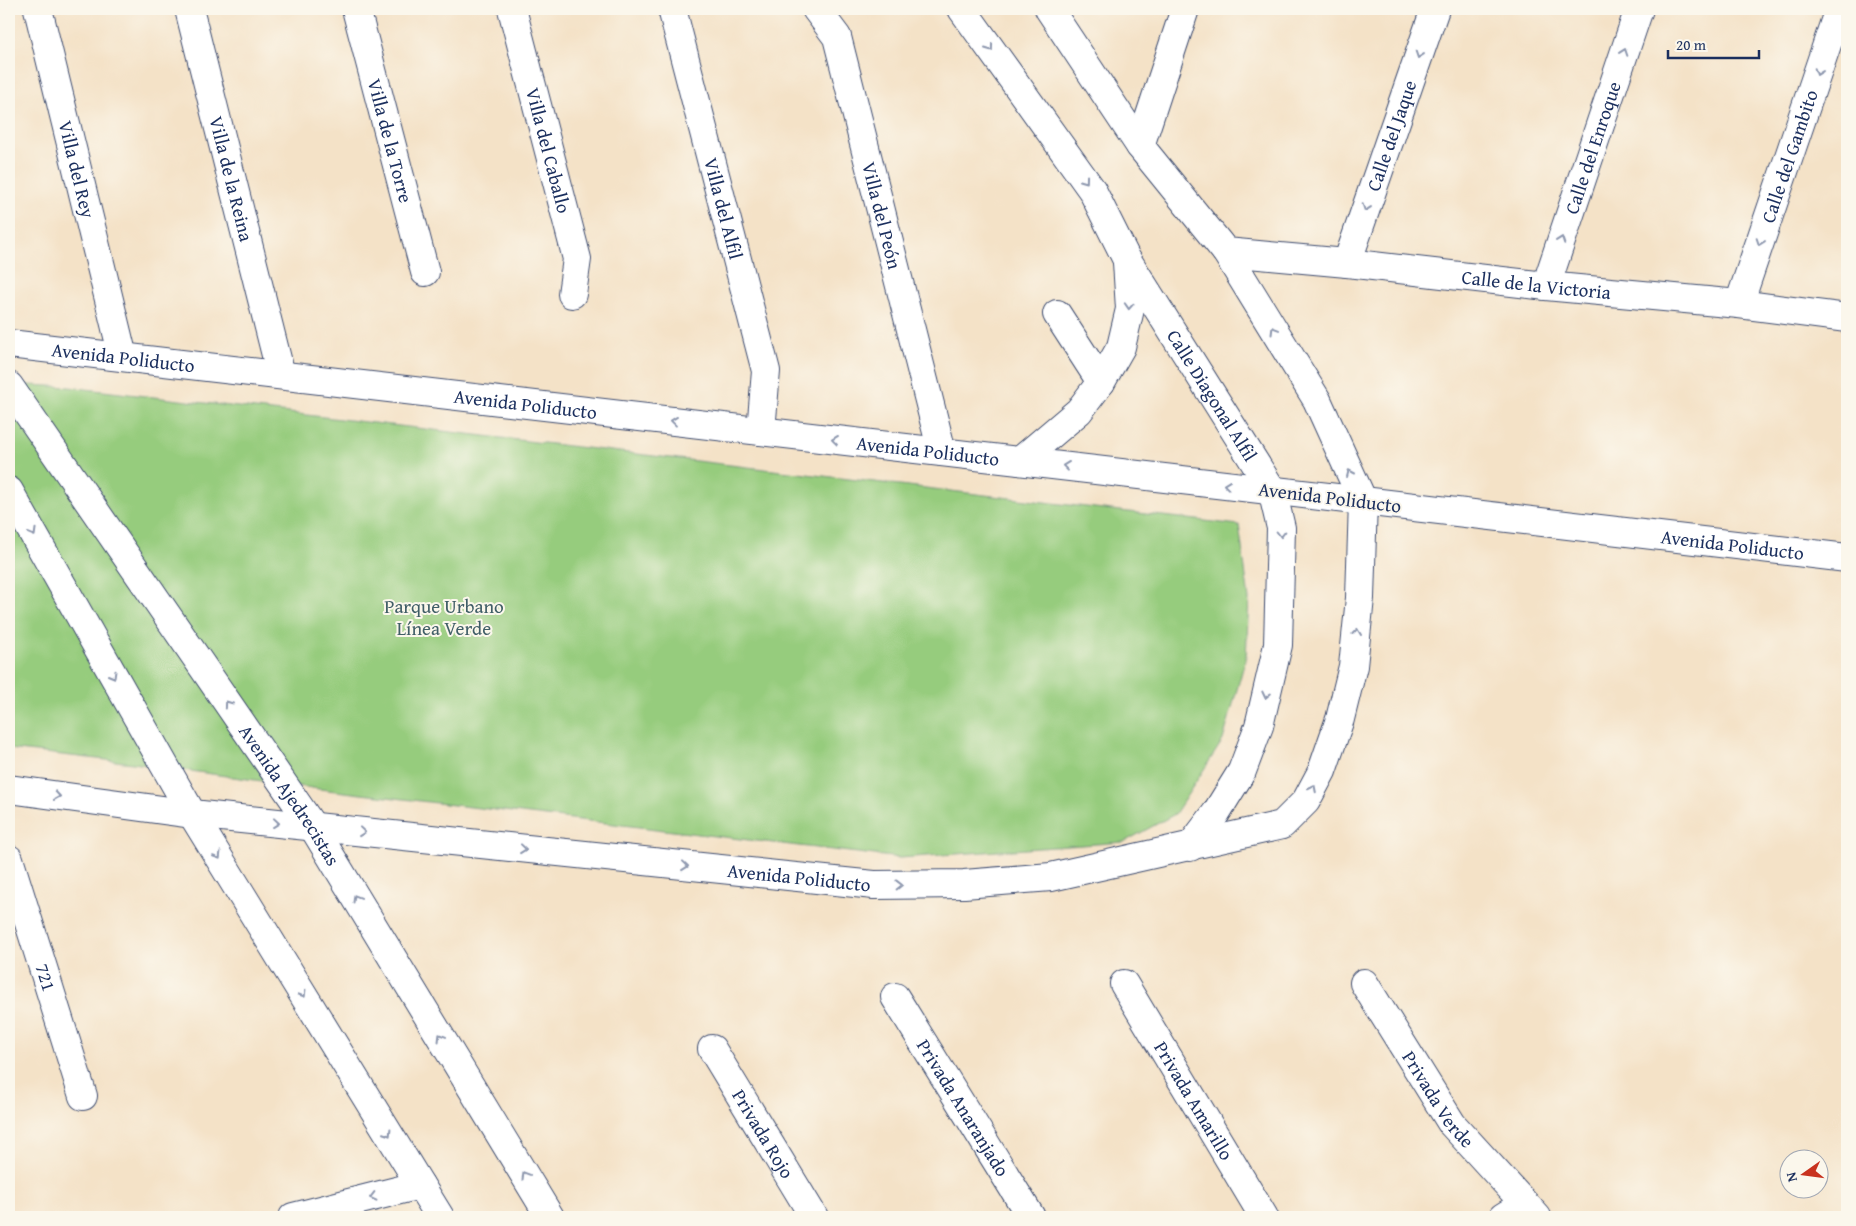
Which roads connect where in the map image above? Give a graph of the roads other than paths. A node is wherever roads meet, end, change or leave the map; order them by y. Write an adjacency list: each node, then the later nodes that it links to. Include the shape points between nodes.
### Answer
1 (38, 9): 24 (street, Villa del Rey)
2 (189, 9): 25 (street, Villa de la Reina)
3 (356, 9): 17 (street, Villa de la Torre)
4 (512, 9): 19 (street, Villa del Caballo, via 577,259)
5 (672, 9): 28 (street, Villa del Alfil, via 766,371)
6 (816, 9): 29 (street, Villa del Peón, via 837,37)
7 (962, 9): 15 (street, Calle Diagonal Alfil, one-way to 15, via 1092,190)
8 (1049, 9): 13 (street)
9 (1185, 9): 13 (street)
10 (1435, 9): 16 (street, Calle del Jaque, one-way to 16)
11 (1639, 9): 18 (street, Calle del Enroque, one-way to 11)
12 (1839, 9): 20 (street, Calle del Gambito, one-way to 20)
13 (1140, 146): 14 (street)
14 (1226, 252): 16 (street, Calle de la Victoria); 33 (street, one-way to 14, via 1317,400)
15 (1126, 258): 26 (street, one-way to 26, via 1130,309 1121,347); 31 (street, Calle Diagonal Alfil)
16 (1347, 263): 18 (street, Calle de la Victoria)
17 (426, 272)
18 (1546, 286): 20 (street, Calle de la Victoria)
19 (572, 294)
20 (1739, 304): 22 (street, Calle de la Victoria)
21 (1057, 314): 26 (street)
22 (1847, 318)
23 (9, 344): 24 (street, Avenida Poliducto)
24 (123, 357): 25 (street, Avenida Poliducto)
25 (281, 375): 28 (street, Avenida Poliducto, one-way to 25)
26 (1102, 382): 30 (street, via 1079,411)
27 (9, 386): 37 (street, Avenida Ajedrecistas, one-way to 27)
28 (762, 420): 29 (street, Avenida Poliducto, one-way to 28)
29 (939, 440): 30 (street, Avenida Poliducto)
30 (1020, 461): 31 (street, Avenida Poliducto, one-way to 30)
31 (1272, 490): 33 (street, Avenida Poliducto); 38 (street, Calle Diagonal Alfil, one-way to 38, via 1281,528 1278,645 1264,708 1242,771)
32 (9, 491): 36 (street, one-way to 36)
33 (1363, 501): 34 (street, Avenida Poliducto); 38 (street, Avenida Poliducto, one-way to 33, via 1282,825 1306,801 1322,771 1340,719 1353,666 1360,598)
34 (1847, 558)
35 (9, 789): 36 (street, one-way to 36)
36 (192, 814): 37 (street, Avenida Poliducto, one-way to 37); 45 (street, one-way to 45)
37 (313, 827): 38 (street, Avenida Poliducto, one-way to 38, via 874,885 964,884 1051,877); 49 (street, Avenida Ajedrecistas, one-way to 37)
38 (1190, 847)
39 (9, 859): 44 (street, 721)
40 (1364, 983): 46 (street, Privada Verde, via 1452,1124)
41 (1124, 984): 52 (street, Privada Amarillo)
42 (895, 997): 51 (street, Privada Anaranjado)
43 (712, 1050): 50 (street, Privada Rojo)
44 (83, 1096)
45 (420, 1185): 47 (street, one-way to 47); 48 (street)
46 (1521, 1213)
47 (292, 1217)
48 (440, 1217)
49 (550, 1217)
50 (814, 1217)
51 (1031, 1217)
52 (1264, 1217)

